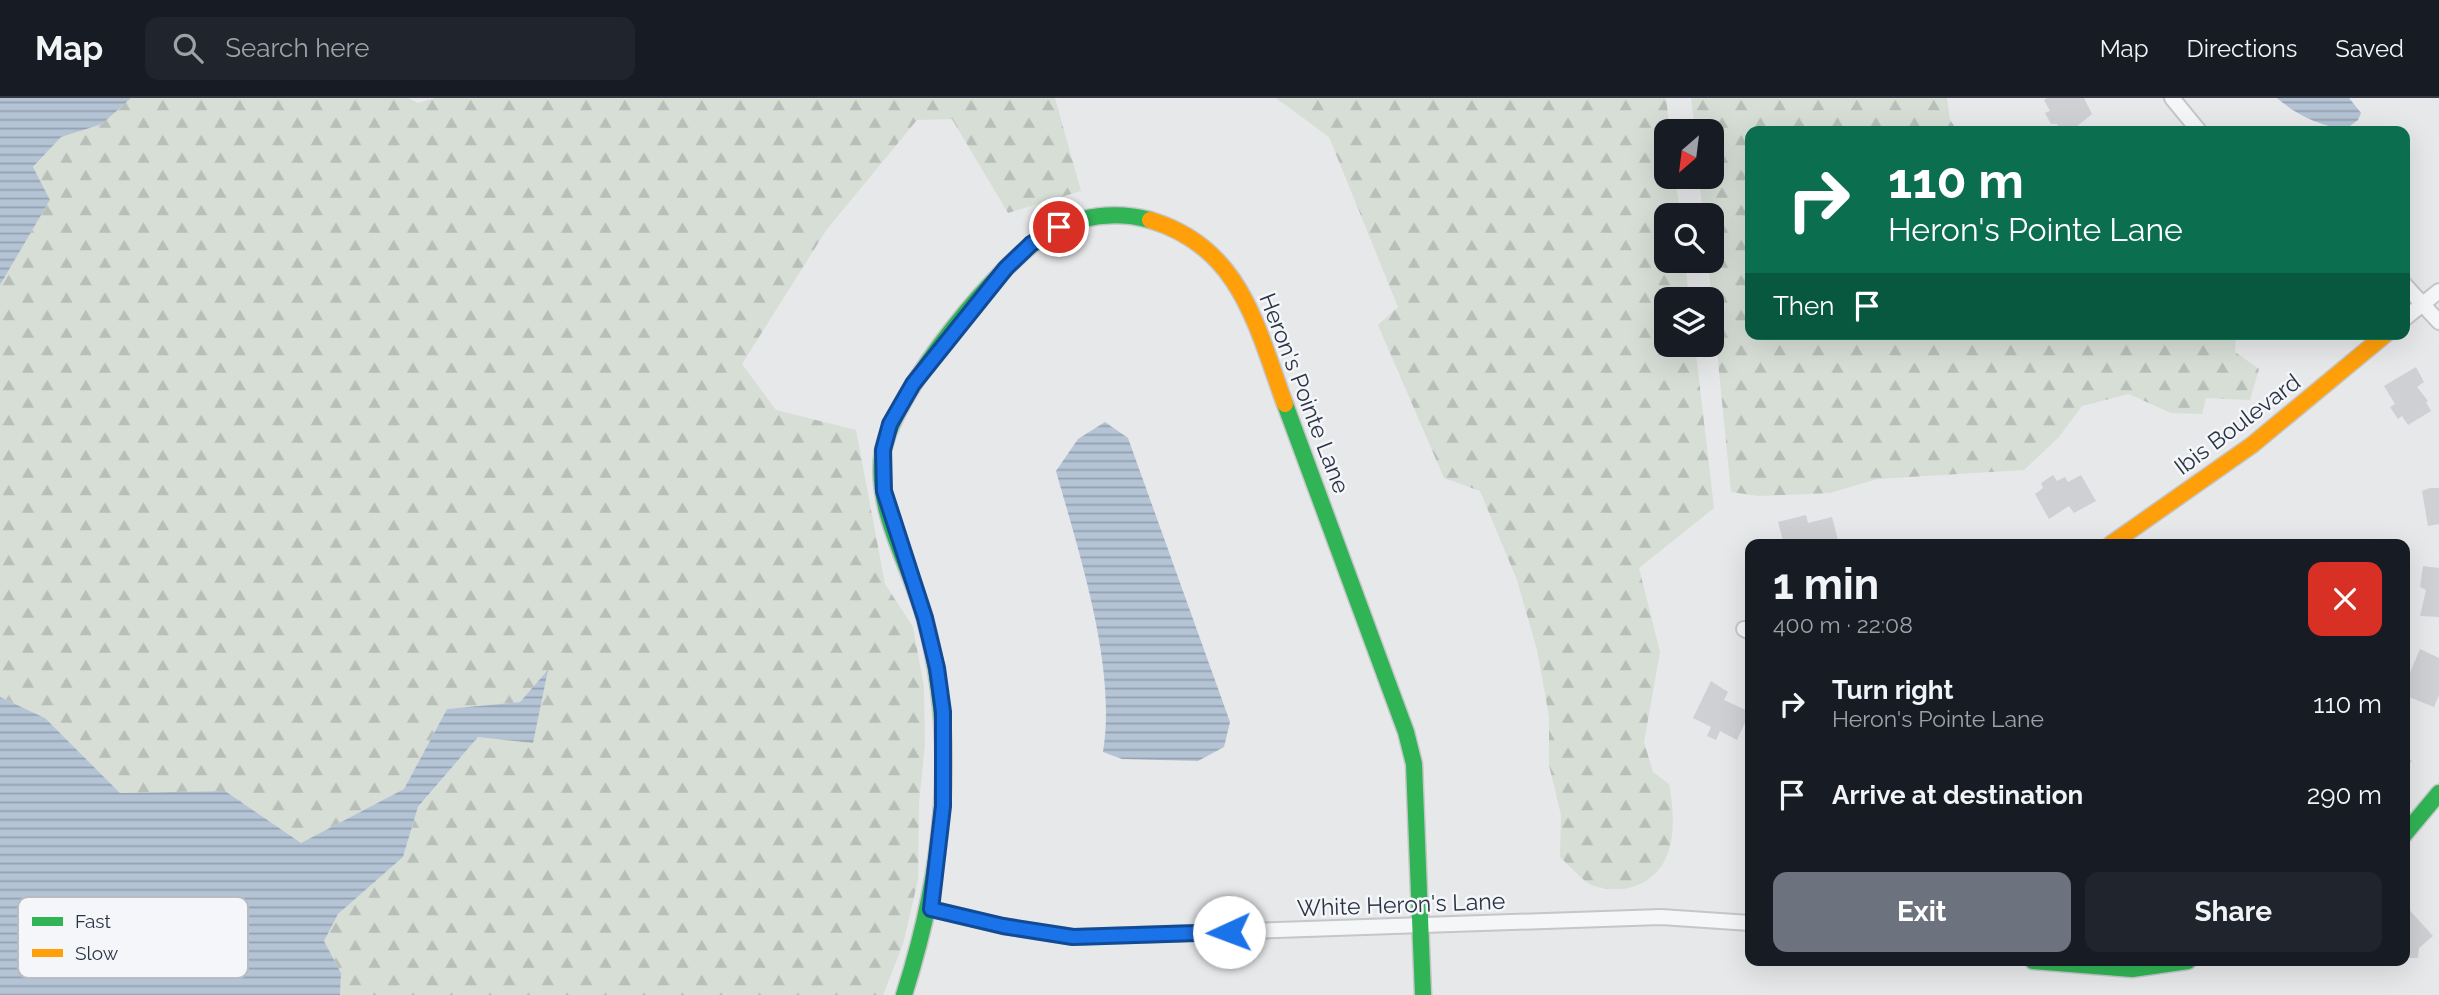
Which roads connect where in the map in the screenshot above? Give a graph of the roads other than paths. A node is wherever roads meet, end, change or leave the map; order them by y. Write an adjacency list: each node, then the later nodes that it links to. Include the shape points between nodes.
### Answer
1 (2172, 98): 2 (street)
2 (2195, 126)
3 (2410, 290): 5 (street)
4 (2439, 290): 5 (street)
5 (2424, 303): 6 (street); 7 (street)
6 (2410, 314)
7 (2439, 322)
8 (2379, 340): 9 (street, Ibis Boulevard, via 2252,445)
9 (2118, 539)
10 (2439, 793): 11 (street)
11 (2410, 828)
12 (931, 909): 14 (street, White Heron's Lane, via 1073,937); 14 (street, Heron's Pointe Lane, via 943,806 943,712 925,618 884,491 883,450 890,424 913,384 1006,268 1031,244 1059,227 1117,214 1146,218 1195,238 1233,276 1248,303 1406,732 1418,789); 17 (street, Heron's Pointe Lane)
13 (1745, 923): 14 (street, White Heron's Lane, via 1661,918)
14 (1422, 926): 18 (street, Heron's Pointe Lane)
15 (2063, 966): 16 (street)
16 (2170, 966)
17 (904, 995)
18 (1423, 995)

